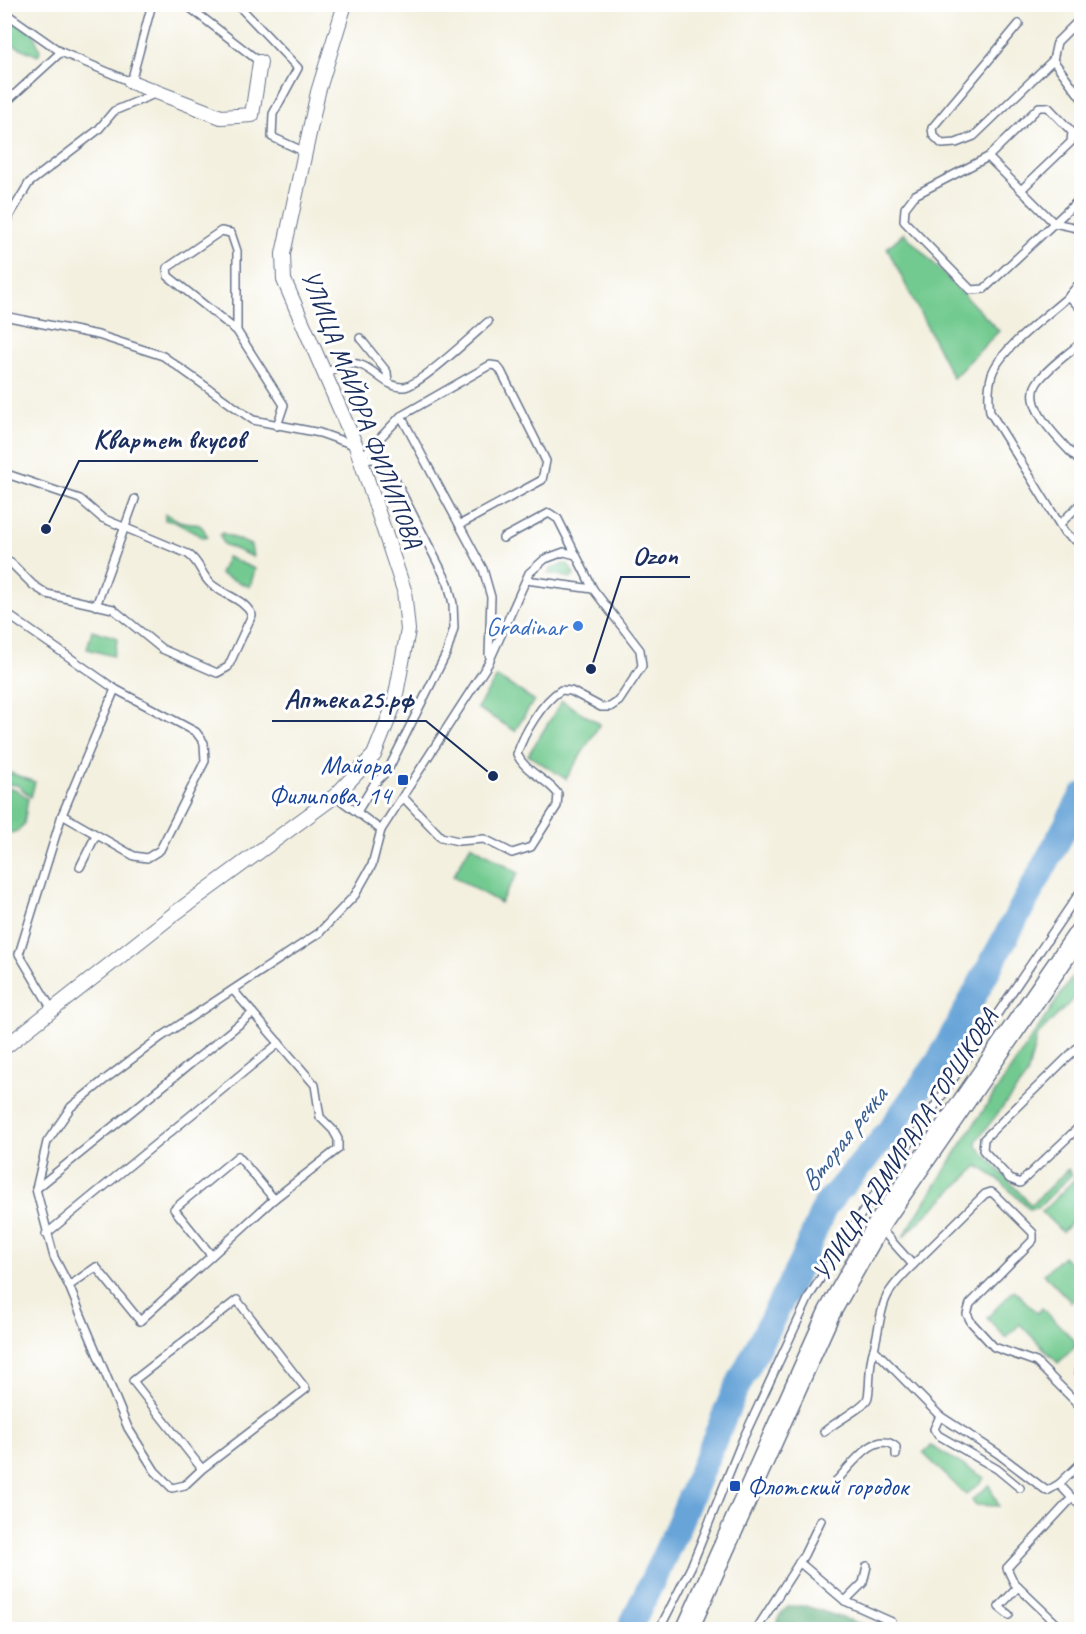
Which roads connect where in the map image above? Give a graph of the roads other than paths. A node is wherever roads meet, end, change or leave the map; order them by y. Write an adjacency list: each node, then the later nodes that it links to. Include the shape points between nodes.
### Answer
1 (152, 4): 11 (lane)
2 (177, 4): 10 (lane, via 189,7)
3 (237, 4): 15 (lane, via 298,69 273,114 273,137)
4 (344, 9): 15 (street, УЛИЦА МАЙОРА ФИЛИПОВА, via 318,92)
5 (4, 12): 8 (lane)
6 (1082, 16): 9 (lane, via 1057,42)
7 (1019, 24): 9 (lane, via 932,128 933,135 942,144 974,136)
8 (61, 52): 11 (lane); 14 (lane)
9 (1053, 60): 13 (lane)
10 (260, 62): 12 (street, via 252,115 220,117)
11 (131, 82): 12 (street)
12 (157, 93): 20 (lane, via 114,111 98,130 29,183)
13 (1082, 99)
14 (4, 104)
15 (305, 152): 30 (street, УЛИЦА МАЙОРА ФИЛИПОВА, via 283,254 284,280)
16 (988, 157): 17 (lane); 17 (lane, via 1039,107 1048,107 1072,132 1071,141); 19 (lane, via 915,195 904,208 904,221 971,290 984,289)
17 (1021, 190): 19 (lane)
18 (1082, 197): 19 (lane)
19 (1054, 223): 21 (lane)
20 (4, 225)
21 (1082, 229)
22 (1082, 280): 23 (lane)
23 (1069, 296): 24 (lane); 40 (lane, via 1008,351 993,372 988,392 990,412)
24 (1082, 310)
25 (4, 316): 33 (lane, via 98,334 163,357 253,420)
26 (488, 322): 31 (lane, via 414,382 404,387)
27 (237, 331): 27 (lane, via 168,276 167,268 221,231 231,233 237,251); 33 (lane, via 284,405)
28 (360, 338): 31 (lane, via 387,372)
29 (1082, 342): 35 (lane, via 1036,384 1033,395 1034,408)
30 (325, 373): 31 (lane, via 348,363 359,364); 34 (street, УЛИЦА МАЙОРА ФИЛИПОВА)
31 (388, 382)
32 (401, 416): 34 (lane); 39 (lane); 39 (lane, via 490,365 501,371 546,461 546,472 542,480)
33 (277, 426): 34 (lane, via 320,433)
34 (358, 452): 52 (street, УЛИЦА МАЙОРА ФИЛИПОВА, via 404,590 408,630 394,705 374,755); 54 (lane, via 388,466 448,583 454,628 447,652 409,731 388,770)
35 (1082, 464)
36 (4, 472): 41 (lane, via 80,499 102,518)
37 (135, 499): 41 (lane)
38 (1082, 502): 40 (lane)
39 (461, 524): 50 (lane, via 483,569 491,597)
40 (1060, 524): 43 (lane, via 1065,533)
41 (125, 527): 48 (lane); 48 (lane, via 195,558 212,584 248,607 252,615 228,667 217,673 162,649 113,609)
42 (503, 538): 44 (lane, via 549,513 558,519)
43 (1082, 544)
44 (576, 555): 46 (lane, via 564,552 545,558); 47 (lane)
45 (4, 560): 48 (lane, via 48,594)
46 (526, 580): 47 (lane); 50 (lane)
47 (593, 589): 53 (lane, via 640,650 642,666 619,701 610,707 601,707 571,691 561,690 551,696 520,744 517,754 521,764 558,794 556,806 531,847 512,853 484,839 441,837)
48 (96, 606)
49 (4, 612): 51 (lane)
50 (488, 664): 53 (lane)
51 (115, 689): 55 (lane); 57 (lane, via 196,732 204,743 205,761 160,850 147,858 134,856)
52 (335, 796): 54 (lane); 62 (street, УЛИЦА МАЙОРА ФИЛИПОВА, via 174,914)
53 (403, 797): 56 (lane)
54 (357, 812): 56 (lane)
55 (62, 815): 57 (lane); 62 (lane, via 19,954)
56 (381, 830): 61 (lane, via 372,866 355,895 319,933)
57 (96, 835): 58 (lane)
58 (80, 867)
59 (1082, 889): 94 (lane, via 810,1295 743,1439 691,1567)
60 (1082, 930): 70 (main road, УЛИЦА АДМИРАЛА ГОРШКОВА)
61 (233, 990): 63 (lane); 68 (lane, via 160,1037 71,1107 47,1142)
62 (53, 1011): 66 (street, УЛИЦА МАЙОРА ФИЛИПОВА)
63 (253, 1013): 64 (lane); 68 (lane)
64 (279, 1043): 69 (lane, via 315,1085 320,1117 333,1130 338,1149); 71 (lane)
65 (1082, 1043): 67 (lane, via 984,1139 983,1150 1010,1179 1020,1183)
66 (4, 1048)
67 (1082, 1124)
68 (36, 1189): 71 (lane)
69 (274, 1199): 72 (lane); 72 (lane, via 238,1156 174,1209)
70 (878, 1226): 73 (lane); 95 (main road, УЛИЦА АДМИРАЛА ГОРШКОВА, via 810,1351)
71 (46, 1234): 74 (lane)
72 (211, 1255): 74 (lane, via 140,1321 96,1267)
73 (913, 1265): 75 (lane, via 888,1292 879,1314); 76 (lane, via 985,1194 994,1194 1033,1233 1033,1240 970,1304 970,1322 994,1347 1035,1362)
74 (69, 1286): 81 (lane, via 128,1428 155,1471 171,1488 186,1485)
75 (874, 1349): 77 (lane); 78 (lane, via 865,1403)
76 (1082, 1408)
77 (940, 1416): 83 (lane, via 1047,1491); 84 (lane, via 934,1429 939,1436 997,1469)
78 (824, 1432)
79 (896, 1455): 82 (lane, via 896,1447 890,1442 873,1444)
80 (1082, 1462): 83 (lane)
81 (202, 1469): 81 (lane, via 306,1389 237,1300 133,1381)
82 (837, 1480)
83 (1059, 1484): 85 (lane)
84 (1020, 1488)
85 (1072, 1498): 86 (lane); 90 (lane, via 1008,1565 1011,1579)
86 (1082, 1507)
87 (821, 1520): 88 (lane)
88 (799, 1562): 91 (lane); 96 (lane)
89 (867, 1566): 91 (lane, via 863,1583)
90 (1018, 1587): 92 (lane, via 999,1606); 97 (lane)
91 (845, 1601): 93 (lane)
92 (1009, 1615)
93 (892, 1622)
94 (659, 1629)
95 (687, 1629)
96 (756, 1629)
97 (1063, 1629)

